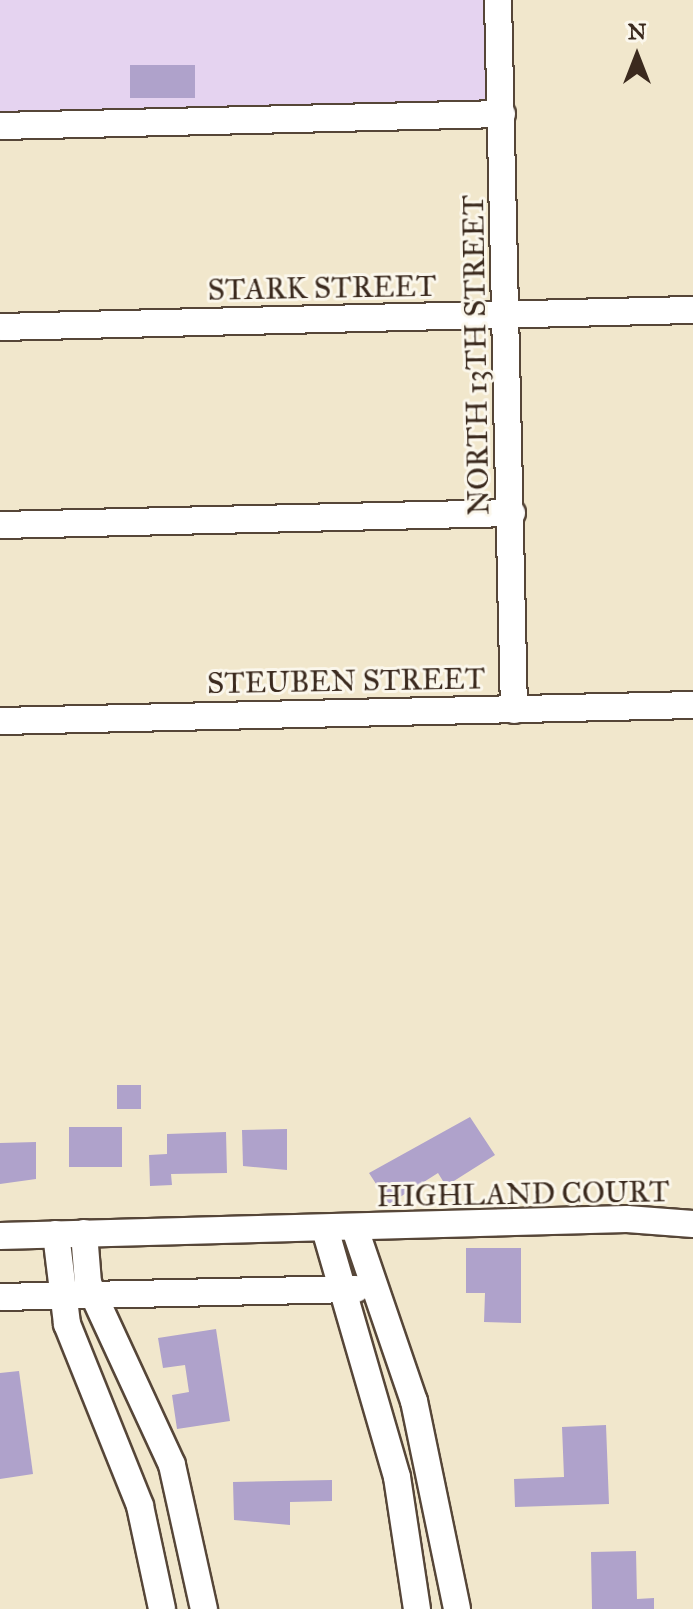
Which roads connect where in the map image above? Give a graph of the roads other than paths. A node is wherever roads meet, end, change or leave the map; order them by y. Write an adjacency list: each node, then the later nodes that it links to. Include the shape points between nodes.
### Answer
1 (498, 0): 2 (street, NORTH 13TH STREET)
2 (502, 114): 3 (street); 5 (street, NORTH 13TH STREET)
3 (0, 126)
4 (693, 310): 5 (street, STARK STREET)
5 (508, 315): 6 (street, STARK STREET); 7 (street, NORTH 13TH STREET)
6 (0, 327)
7 (512, 513): 8 (street); 10 (street, NORTH 13TH STREET)
8 (0, 525)
9 (693, 705): 10 (street, STEUBEN STREET)
10 (514, 710): 11 (street, STEUBEN STREET)
11 (0, 721)
12 (693, 1224): 14 (street, HIGHLAND COURT, via 627,1219)
13 (325, 1229): 14 (street, HIGHLAND COURT); 15 (street, HIGHLAND COURT); 19 (street)
14 (355, 1229): 18 (street)
15 (84, 1233): 16 (street, HIGHLAND COURT); 20 (street)
16 (56, 1234): 17 (street, HIGHLAND COURT); 21 (street)
17 (0, 1236)
18 (373, 1284): 19 (street); 26 (street, via 414,1401)
19 (341, 1291): 20 (street); 25 (street, via 397,1477)
20 (93, 1294): 21 (street); 24 (street, via 172,1465)
21 (61, 1295): 22 (street); 23 (street, via 140,1506)
22 (0, 1297)
23 (162, 1609)
24 (204, 1609)
25 (417, 1609)
26 (457, 1609)

